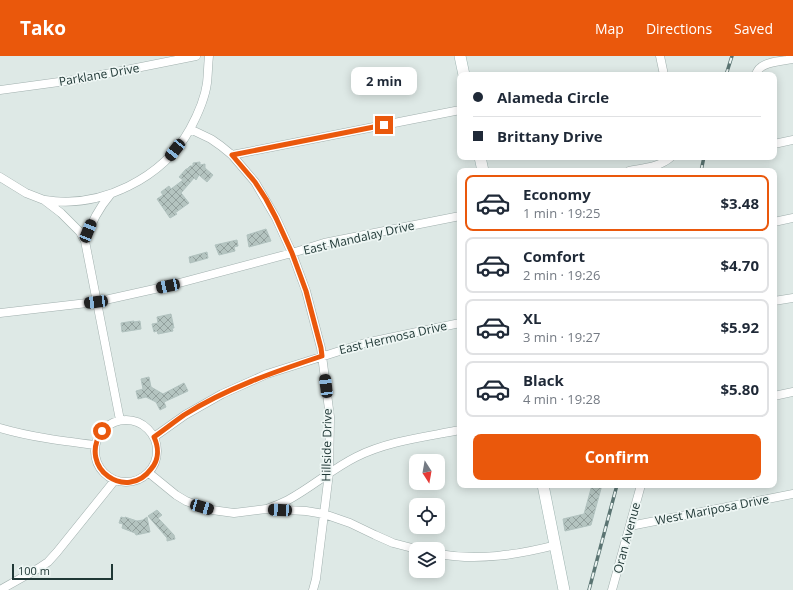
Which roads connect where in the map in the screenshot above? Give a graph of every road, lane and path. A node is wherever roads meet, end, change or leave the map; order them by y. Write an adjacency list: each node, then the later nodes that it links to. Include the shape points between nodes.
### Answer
1 (196, 56): 9 (street, Parklane Drive, via 81,79)
2 (209, 56): 11 (street, via 207,84)
3 (460, 56): 6 (main road)
4 (660, 56): 7 (street)
5 (793, 59): 8 (street, via 768,64 759,68)
6 (463, 72)
7 (663, 72)
8 (757, 72)
9 (0, 90)
10 (457, 111): 14 (street)
11 (190, 129): 14 (street, Hillside Drive, via 211,139); 18 (street, via 169,157 152,172)
12 (793, 140): 13 (street)
13 (777, 143)
14 (232, 155): 24 (street, Hillside Drive, via 266,199)
15 (666, 160): 16 (street)
16 (645, 168)
17 (0, 178): 19 (street)
18 (110, 194): 19 (street, via 73,201); 23 (street, via 92,221)
19 (44, 200): 23 (street, via 61,212)
20 (457, 217): 24 (street, East Mandalay Drive, via 324,243)
21 (793, 218): 22 (street)
22 (777, 221)
23 (85, 241): 27 (street)
24 (292, 253): 27 (street, East Mandalay Drive); 30 (street, Hillside Drive, via 306,291)
25 (793, 298): 26 (street)
26 (777, 301)
27 (96, 302): 28 (street, East Mandalay Drive); 33 (street)
28 (0, 313)
29 (457, 324): 30 (street, East Hermosa Drive, via 365,343)
30 (322, 356): 36 (street, East Hermosa Drive, via 267,374 222,394 184,415); 39 (street, Hillside Drive, via 330,417)
31 (793, 392): 32 (street)
32 (777, 395)
33 (120, 420): 36 (street, via 140,423 148,428); 37 (street, via 102,431)
34 (0, 428): 37 (street, via 53,440)
35 (457, 431): 39 (street, via 396,442 356,457)
36 (154, 437): 38 (street, via 158,452 154,467)
37 (95, 445): 40 (street, via 99,466 108,477)
38 (149, 473): 40 (street, via 130,482); 44 (street, via 176,495 202,507 234,513)
39 (329, 473): 44 (street, via 287,500); 45 (street, Hillside Drive)
40 (115, 480): 50 (street, via 48,562)
41 (544, 488): 47 (main road)
42 (640, 488): 46 (street, Oran Avenue)
43 (793, 494): 46 (street, West Mariposa Drive)
44 (266, 510): 45 (street)
45 (324, 514): 48 (street); 51 (street, Hillside Drive)
46 (630, 526): 53 (street, Oran Avenue)
47 (556, 545): 49 (street, via 498,556); 52 (main road)
48 (409, 547)
49 (445, 555)
50 (0, 590)
51 (313, 590)
52 (564, 590)
53 (612, 590)

